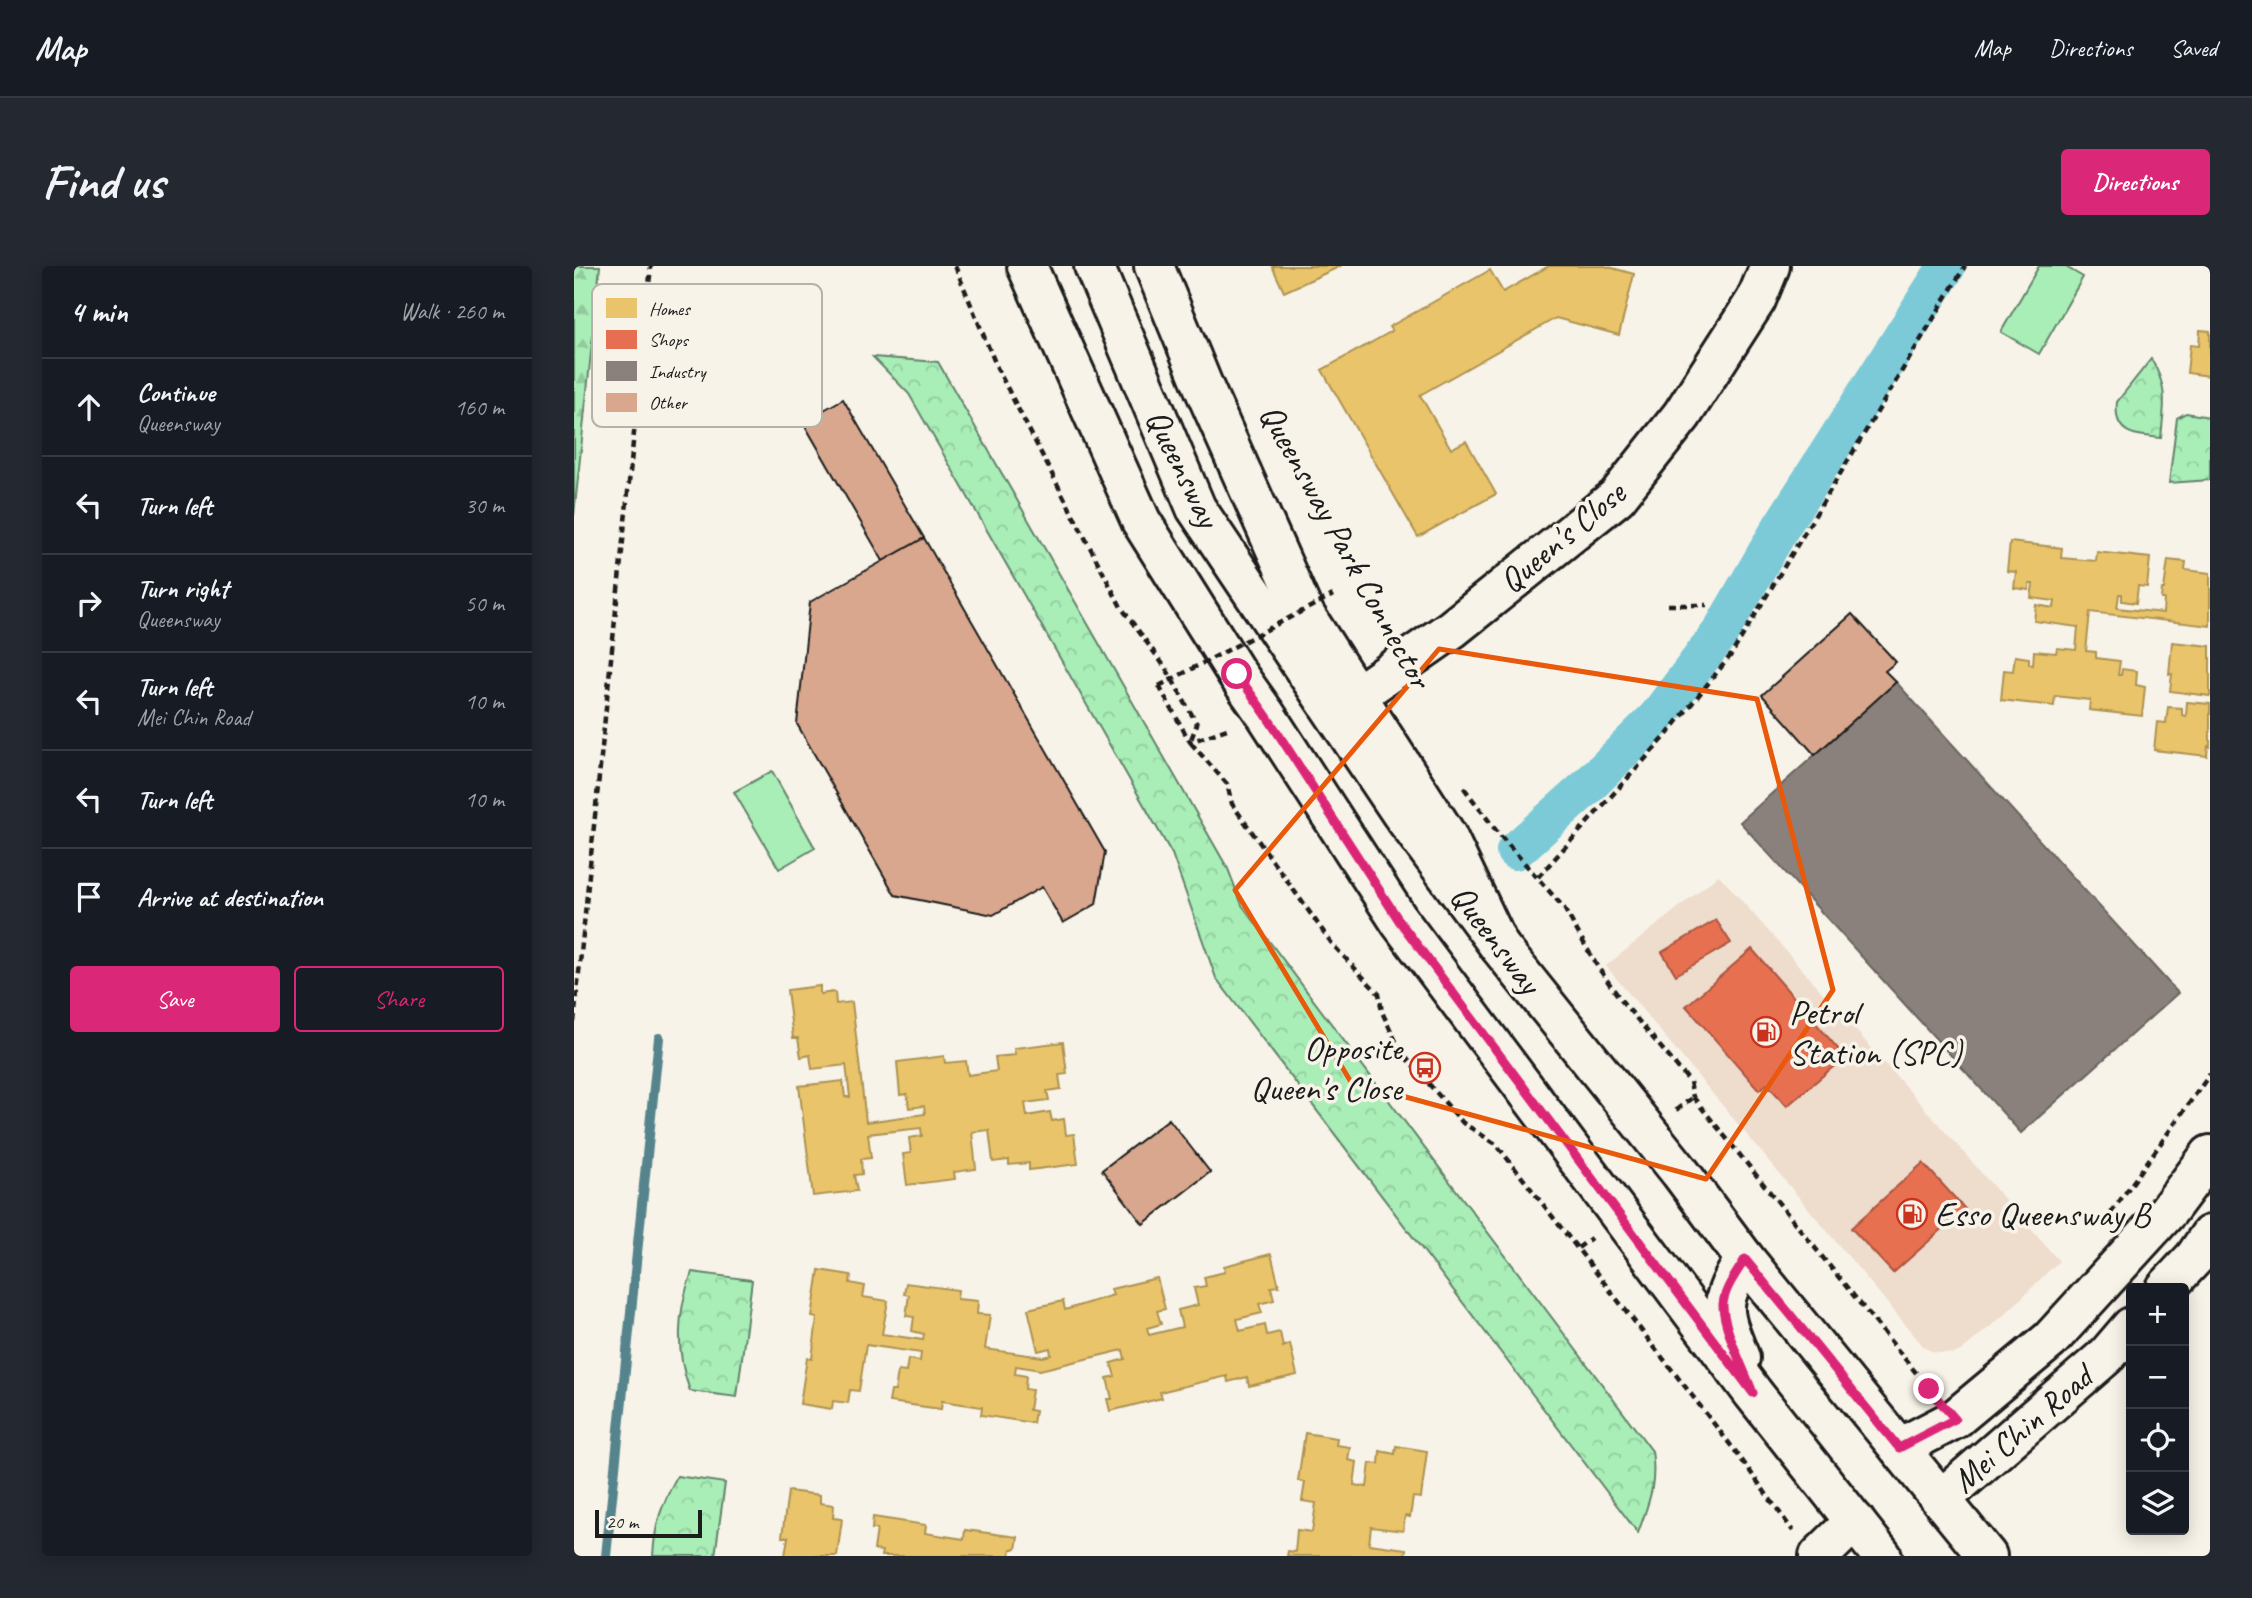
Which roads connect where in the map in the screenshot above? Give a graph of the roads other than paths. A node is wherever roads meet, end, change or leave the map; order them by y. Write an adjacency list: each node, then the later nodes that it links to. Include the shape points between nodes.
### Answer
1 (1027, 266): 12 (main road, Queensway, via 1141,521 1237,674 1400,922)
2 (1094, 266): 6 (main road, Queensway, via 1196,508 1401,813)
3 (1154, 266): 5 (main road, via 1305,615)
4 (1770, 266): 5 (main road, Queen's Close, via 1756,300 1682,415 1617,497 1452,629)
5 (1356, 696): 6 (main road, via 1447,836)
6 (1499, 946): 9 (main road, Queensway)
7 (2208, 1163): 13 (main road, Mei Chin Road, via 2050,1340 1955,1419)
8 (2210, 1235): 10 (main road)
9 (1745, 1259): 12 (main road, via 1723,1304 1725,1322); 13 (main road, Queensway)
10 (2171, 1283)
11 (2126, 1333): 14 (main road, Mei Chin Road, via 2107,1355)
12 (1753, 1393): 15 (main road, Queensway)
13 (1899, 1448): 14 (main road, Queensway)
14 (1941, 1499): 18 (main road, Queensway)
15 (1855, 1521): 16 (main road); 17 (main road, Queensway)
16 (1808, 1547)
17 (1882, 1556)
18 (1987, 1556)

